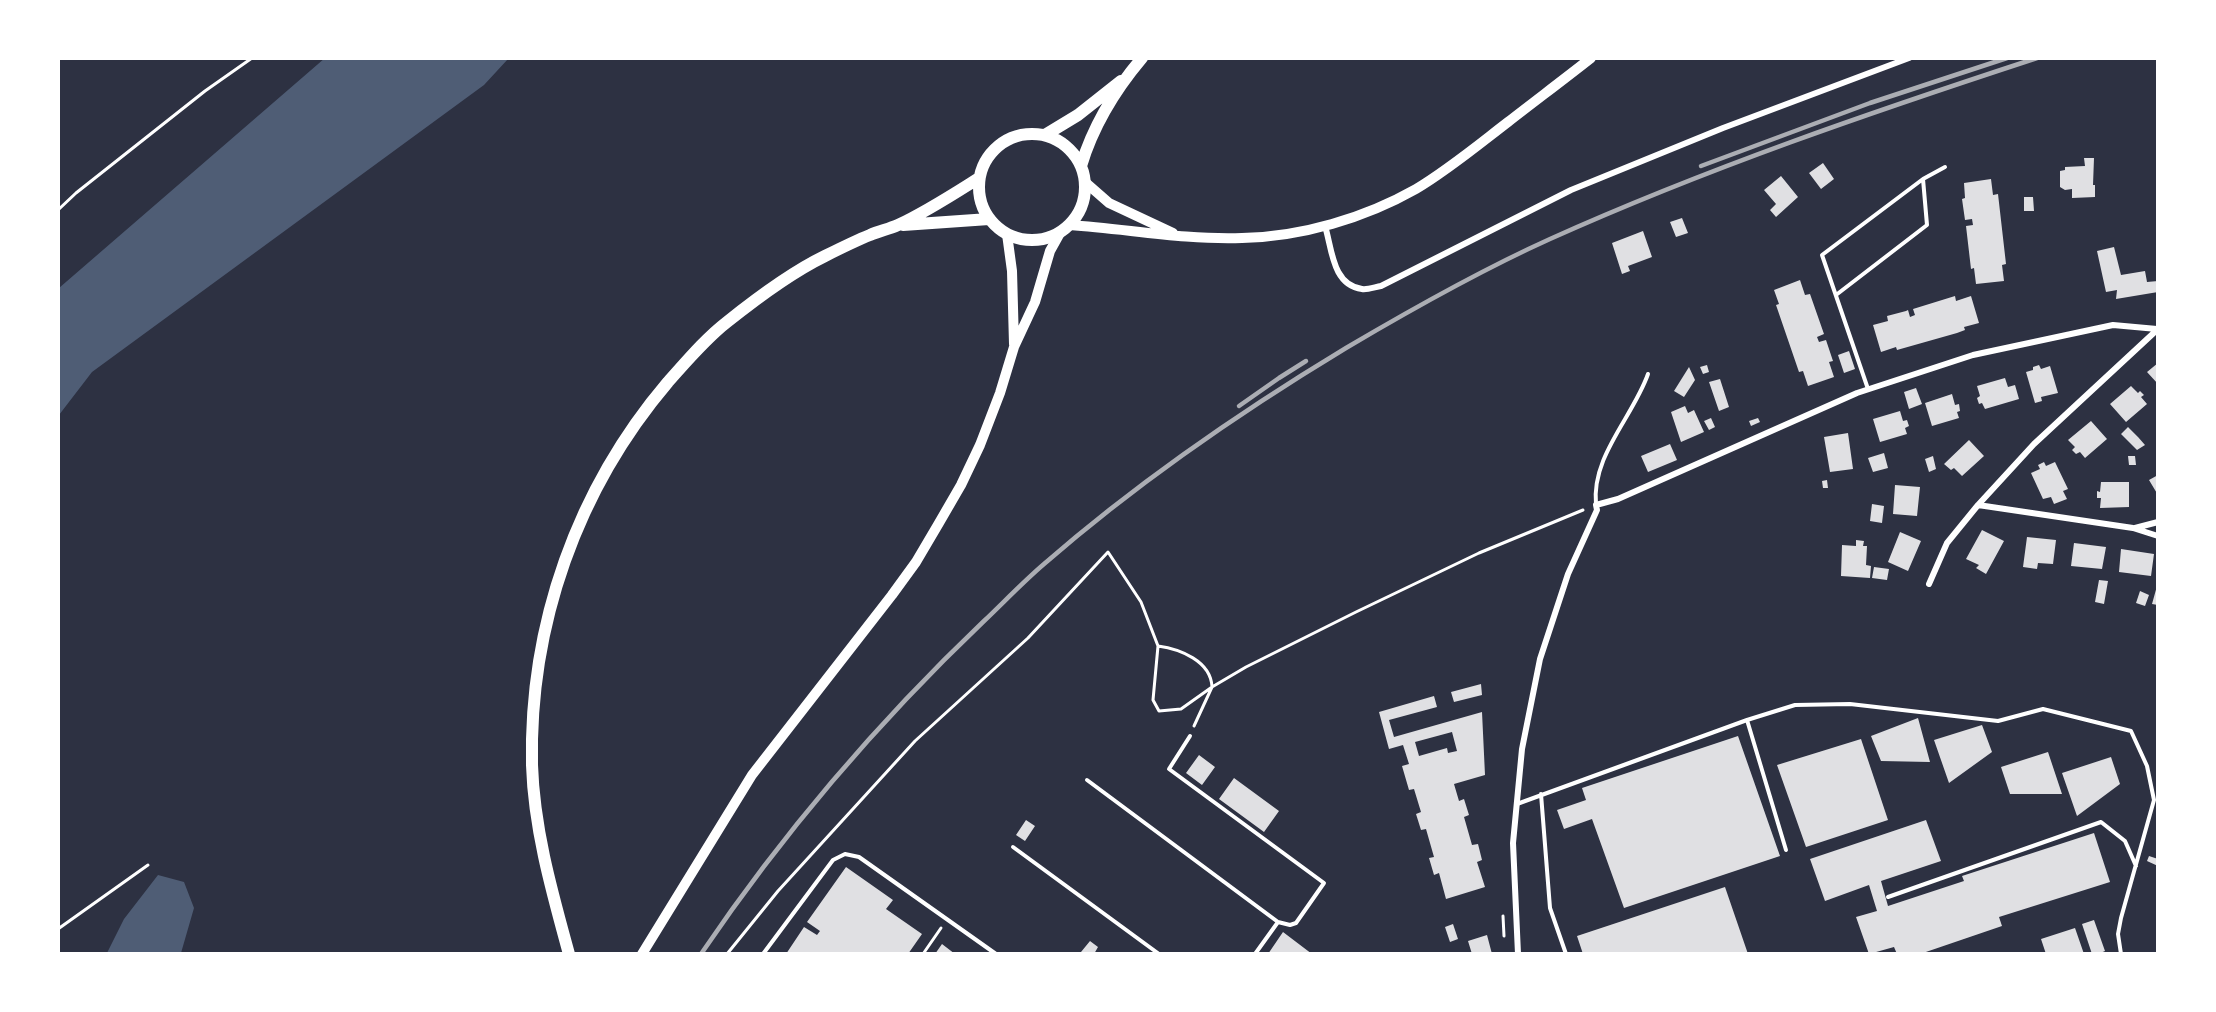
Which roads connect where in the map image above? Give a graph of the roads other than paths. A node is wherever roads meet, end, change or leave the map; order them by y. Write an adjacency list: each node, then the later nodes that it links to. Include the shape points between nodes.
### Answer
1 (1142, 58): 4 (main road)
2 (1591, 58): 13 (main road, via 1417,188 1364,213)
3 (1909, 58): 13 (street, via 1571,190 1381,286 1362,290 1346,283 1332,257)
4 (1126, 77): 5 (main road); 6 (main road, via 1096,126)
5 (1045, 135): 6 (main road, via 1073,152); 8 (main road, via 1030,133 1002,142 987,158)
6 (1081, 166): 10 (main road)
7 (1946, 167): 9 (lane)
8 (979, 178): 11 (main road, via 978,192); 14 (main road)
9 (1923, 178): 18 (lane, via 1927,225); 18 (lane, via 1822,255)
10 (1086, 182): 12 (main road, via 1083,205); 17 (main road, via 1108,203)
11 (989, 219): 14 (main road); 16 (main road)
12 (1070, 225): 15 (main road); 17 (main road)
13 (1325, 225): 17 (main road, via 1244,238)
14 (896, 226): 39 (main road, via 823,257 725,324 645,409 577,525 542,640 534,702 532,766 538,827)
15 (1060, 233): 16 (main road, via 1034,240); 20 (main road)
16 (1007, 234): 20 (main road)
17 (1179, 236)
18 (1836, 294): 22 (lane)
19 (2157, 329): 22 (street, via 2113,325 1973,355); 24 (street, via 2034,444)
20 (1014, 347): 40 (main road, via 980,445 922,553 752,775)
21 (1648, 374): 23 (lane, via 1598,472)
22 (1868, 389): 23 (street, via 1618,499)
23 (1596, 505): 33 (street, via 1540,659 1522,749)
24 (1978, 505): 26 (street); 28 (street, via 1947,543)
25 (2157, 522): 26 (street)
26 (2133, 528): 27 (street)
27 (2157, 536)
28 (1929, 584)
29 (1747, 720): 32 (lane); 35 (lane); 36 (lane, via 1795,705 1850,704 1998,721 2043,709 2131,731 2147,766 2154,800)
30 (1190, 736): 38 (lane, via 1169,769 1324,883 1296,923)
31 (1087, 780): 38 (lane)
32 (1541, 794): 33 (lane); 46 (lane, via 1550,908)
33 (1517, 804): 45 (street, via 1514,843)
34 (1013, 847): 43 (lane)
35 (1786, 850)
36 (2136, 867): 37 (lane, via 2125,841 2102,822); 47 (lane, via 2118,934)
37 (1888, 897)
38 (1278, 921): 44 (lane)
39 (569, 954)
40 (642, 954)
41 (764, 954): 42 (lane, via 833,860 845,854 859,857)
42 (996, 954)
43 (1159, 954)
44 (1255, 954)
45 (1518, 954)
46 (1566, 954)
47 (2121, 954)

